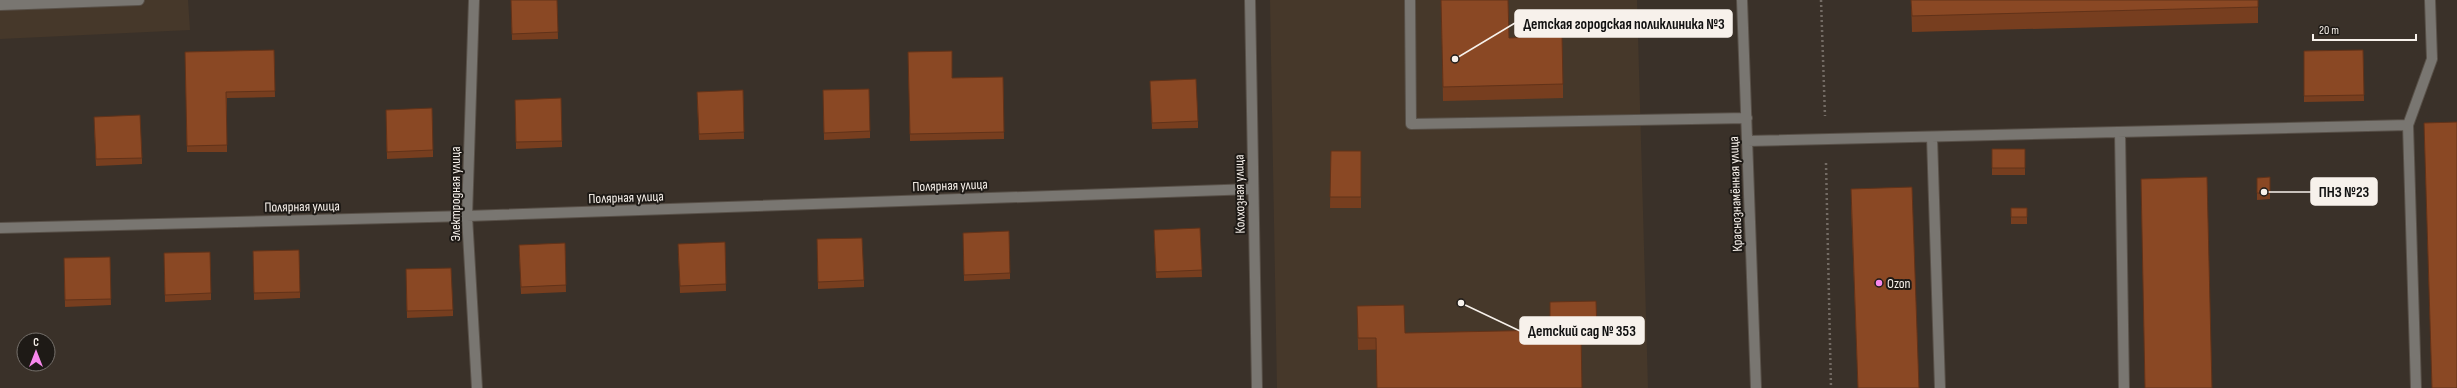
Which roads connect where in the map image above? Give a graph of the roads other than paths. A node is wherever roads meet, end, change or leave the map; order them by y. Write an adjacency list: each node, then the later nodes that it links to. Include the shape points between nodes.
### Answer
1 (139, 0): 7 (street)
2 (474, 0): 14 (street, Электродная улица)
3 (1250, 0): 13 (street, Колхозная улица)
4 (1410, 0): 8 (street, via 1412,124)
5 (1742, 0): 8 (street, Краснознамённая улица)
6 (2430, 0): 9 (street, via 2432,59)
7 (0, 5)
8 (1747, 118): 12 (street, Краснознамённая улица)
9 (2408, 125): 10 (street); 21 (street)
10 (2120, 132): 11 (street); 20 (street)
11 (1932, 137): 12 (street); 19 (street)
12 (1747, 141): 18 (street, Краснознамённая улица)
13 (1253, 188): 14 (street, Полярная улица); 17 (street, Колхозная улица)
14 (467, 216): 15 (street, Полярная улица); 16 (street, Электродная улица)
15 (0, 228)
16 (477, 388)
17 (1257, 388)
18 (1756, 388)
19 (1940, 388)
20 (2124, 388)
21 (2416, 388)

